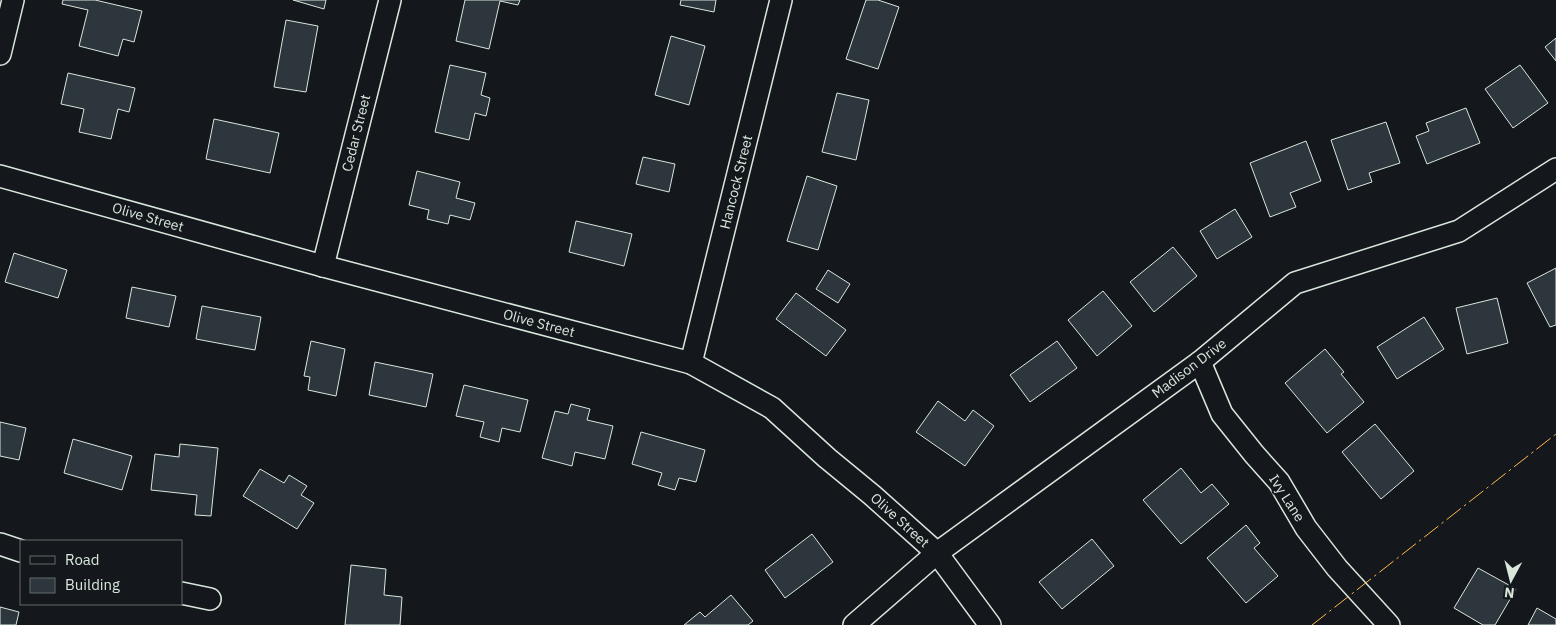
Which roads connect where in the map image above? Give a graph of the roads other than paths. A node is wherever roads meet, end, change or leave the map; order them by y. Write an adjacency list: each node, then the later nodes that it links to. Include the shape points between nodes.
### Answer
1 (13, 0): 4 (street)
2 (390, 0): 7 (street, Cedar Street)
3 (781, 0): 9 (street, Hancock Street)
4 (0, 54)
5 (1556, 169): 8 (street, Madison Drive, via 1459,231 1295,283)
6 (0, 176): 7 (street, Olive Street)
7 (322, 266): 9 (street, Olive Street)
8 (1200, 362): 12 (street, Madison Drive); 17 (street, Ivy Lane, via 1222,414 1279,482 1306,528 1337,568)
9 (691, 363): 12 (street, Olive Street, via 772,408)
10 (0, 544): 11 (street)
11 (20, 550)
12 (937, 553): 15 (street, Madison Drive); 16 (street, Olive Street)
13 (182, 593): 14 (street)
14 (210, 599)
15 (854, 625)
16 (990, 625)
17 (1389, 625)

